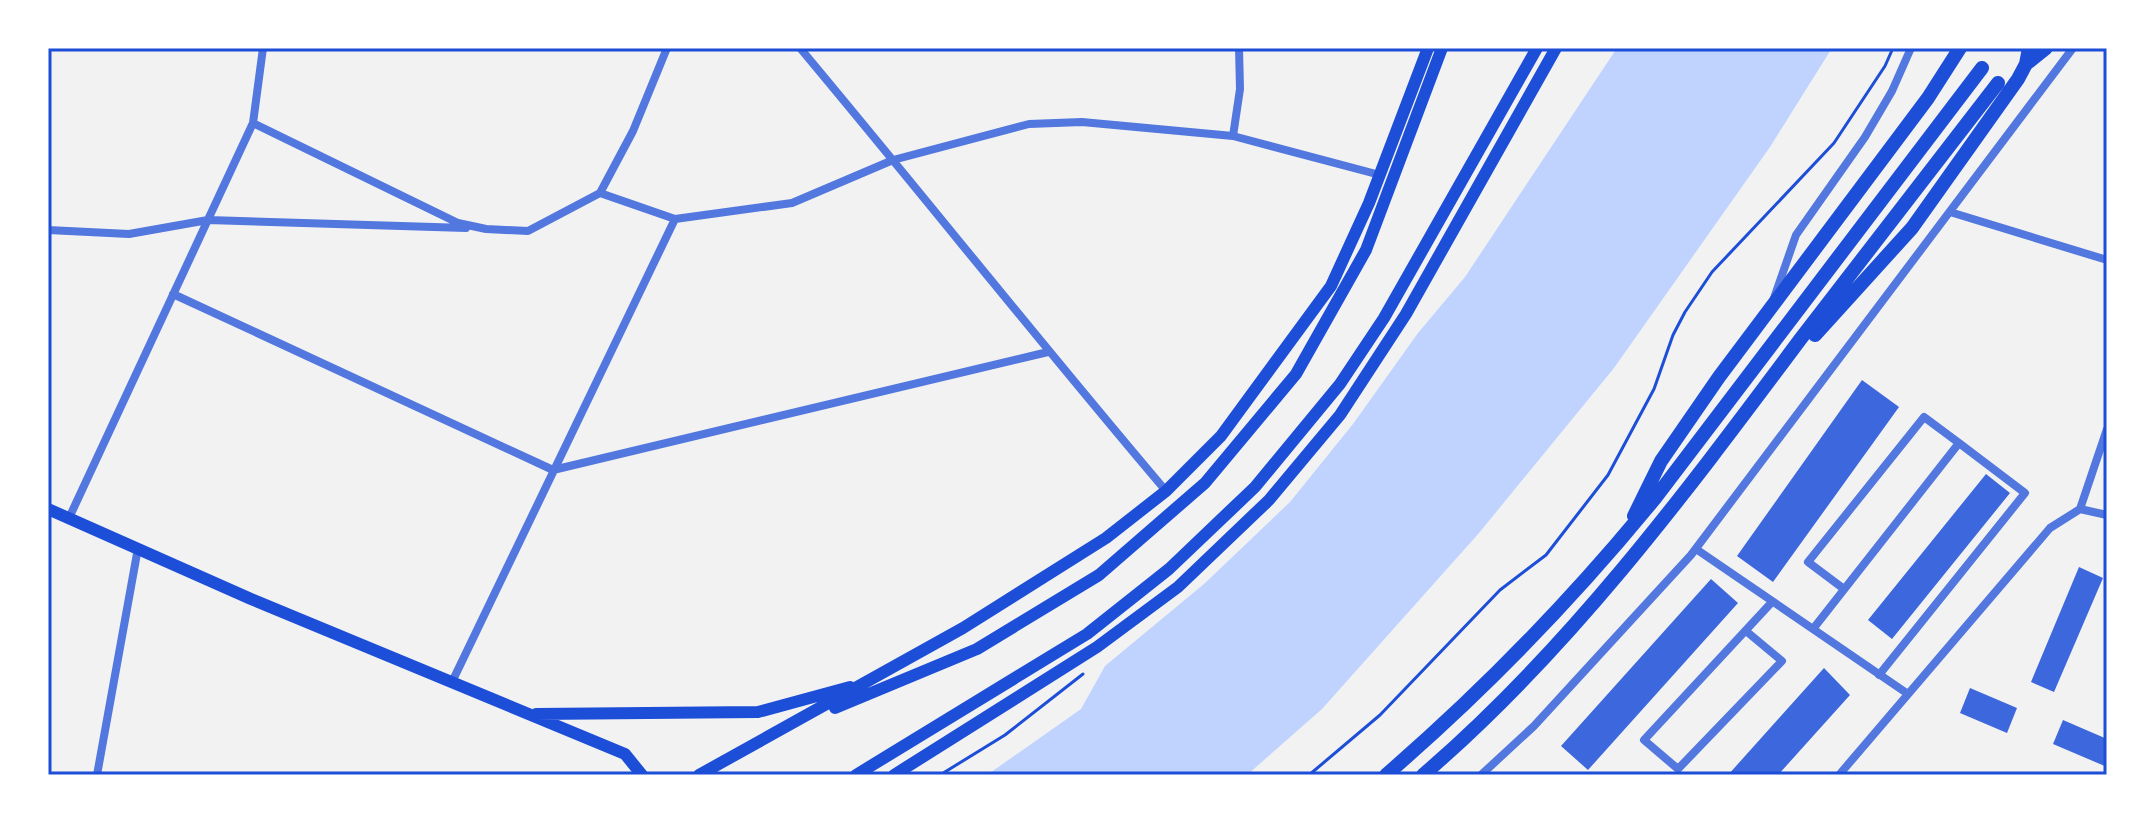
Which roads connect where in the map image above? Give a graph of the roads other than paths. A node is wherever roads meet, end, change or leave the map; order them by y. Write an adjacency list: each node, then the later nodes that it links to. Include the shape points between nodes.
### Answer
1 (263, 48): 19 (street)
2 (667, 48): 23 (street)
3 (800, 48): 21 (street)
4 (1239, 48): 20 (street)
5 (1428, 48): 22 (main road)
6 (1442, 48): 54 (main road, via 1366,250 1296,374 1205,483 1099,575 977,649)
7 (1537, 48): 60 (main road, via 1384,318 1340,384 1255,487 1169,569 1087,634)
8 (1556, 48): 61 (main road, via 1406,314 1340,415 1269,500 1178,587 1097,647)
9 (1911, 48): 31 (street, via 1865,137 1796,235)
10 (1960, 48): 31 (highway)
11 (2020, 48): 17 (highway)
12 (2029, 48): 15 (highway)
13 (2046, 48): 15 (highway)
14 (2073, 48): 24 (street)
15 (2026, 64): 17 (highway)
16 (1982, 68): 42 (highway)
17 (2018, 79): 33 (highway, via 1912,228)
18 (1998, 83): 33 (highway)
19 (253, 123): 26 (street); 27 (street, via 458,223)
20 (1233, 136): 21 (street, via 1082,122 1029,124); 22 (street)
21 (893, 160): 25 (street, via 792,203); 32 (street)
22 (1380, 175): 37 (main road, via 1331,286 1221,436)
23 (600, 193): 25 (street); 27 (street, via 528,231)
24 (1950, 212): 29 (street); 44 (street)
25 (675, 219): 36 (street)
26 (208, 220): 27 (street); 28 (street, via 129,234); 30 (street)
27 (486, 229)
28 (48, 230)
29 (2107, 260)
30 (173, 294): 36 (street); 41 (street)
31 (1770, 311): 42 (highway, via 1661,461)
32 (1048, 352): 36 (street); 37 (street)
33 (1753, 404): 56 (highway, via 1688,491 1546,656)
34 (2107, 429): 39 (street)
35 (1959, 443): 45 (street); 45 (street, via 1924,417 1808,562); 49 (street, via 2025,493)
36 (553, 470): 50 (street)
37 (1166, 491): 51 (main road, via 1106,538)
38 (48, 509): 41 (main road)
39 (2080, 509): 40 (street); 52 (street, via 2050,528)
40 (2107, 515)
41 (69, 518): 43 (main road)
42 (1625, 535): 55 (highway)
43 (138, 548): 50 (main road); 57 (street)
44 (1696, 549): 46 (street); 66 (street, via 1534,726)
45 (1844, 589): 47 (street)
46 (1772, 602): 47 (street); 48 (street)
47 (1813, 629): 49 (street)
48 (1746, 631): 48 (street, via 1644,740 1678,769 1782,661)
49 (1879, 675): 52 (street)
50 (452, 682): 53 (main road)
51 (869, 682): 53 (main road, via 758,712); 54 (main road)
52 (1908, 694): 67 (street)
53 (528, 714): 58 (main road, via 625,754)
54 (784, 730): 59 (main road)
55 (1438, 730): 62 (highway); 63 (highway)
56 (1466, 738): 64 (highway); 65 (highway)
57 (97, 775)
58 (642, 775)
59 (699, 775)
60 (856, 775)
61 (894, 775)
62 (1372, 775)
63 (1386, 775)
64 (1423, 775)
65 (1436, 775)
66 (1481, 775)
67 (1839, 775)

